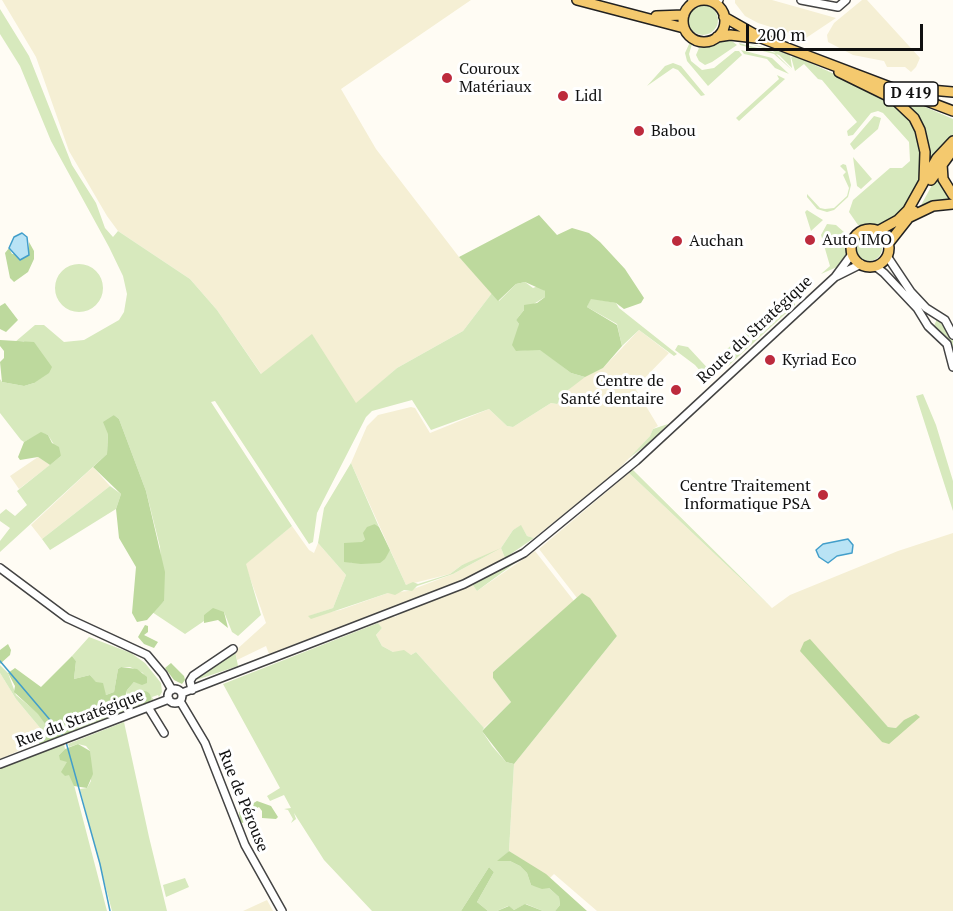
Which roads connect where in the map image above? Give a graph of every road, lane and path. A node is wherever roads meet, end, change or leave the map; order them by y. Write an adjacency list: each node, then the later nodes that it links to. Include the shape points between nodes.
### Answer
1 (577, 0): 7 (main road)
2 (801, 0): 3 (street, via 838,7)
3 (846, 0)
4 (693, 1): 5 (main road); 6 (main road)
5 (717, 2): 8 (main road)
6 (684, 15): 7 (main road); 9 (main road)
7 (646, 17): 9 (main road)
8 (724, 17): 10 (main road); 11 (main road, D 419)
9 (684, 28): 10 (main road, via 698,41)
10 (717, 37): 11 (main road, D 419)
11 (761, 38): 12 (main road, D 419)
12 (815, 58): 13 (main road, D 419); 18 (main road, via 905,107 920,130 925,152)
13 (869, 77): 14 (main road, via 923,91); 15 (main road, D 419)
14 (953, 92)
15 (953, 111)
16 (952, 145): 17 (main road); 18 (main road)
17 (942, 163): 19 (main road, via 943,179); 21 (main road)
18 (924, 181): 22 (main road, via 908,210)
19 (953, 195)
20 (953, 204): 21 (main road, via 926,209)
21 (908, 219): 23 (main road)
22 (878, 231): 23 (main road); 24 (main road, via 864,229 856,234 851,243)
23 (888, 244): 25 (main road)
24 (852, 254): 26 (main road); 28 (street, Route du Stratégique)
25 (887, 256): 27 (main road); 29 (street, via 911,292 945,320)
26 (861, 264): 27 (main road); 28 (street, Route du Stratégique)
27 (875, 266): 30 (street, via 947,344)
28 (835, 277): 34 (street, Route du Stratégique, via 574,514 517,558 464,584)
29 (953, 335)
30 (953, 367)
31 (0, 568): 33 (street, via 67,618 147,656)
32 (233, 649): 34 (street, via 193,676)
33 (172, 690): 35 (street); 36 (street)
34 (192, 690): 35 (street, Route du Stratégique)
35 (181, 697): 36 (street, via 174,703); 40 (street, Rue de Pérouse, via 205,743 245,846)
36 (169, 699): 37 (street, Rue du Stratégique)
37 (148, 707): 38 (street); 39 (street, Rue du Stratégique)
38 (164, 733)
39 (0, 764)
40 (282, 911)

